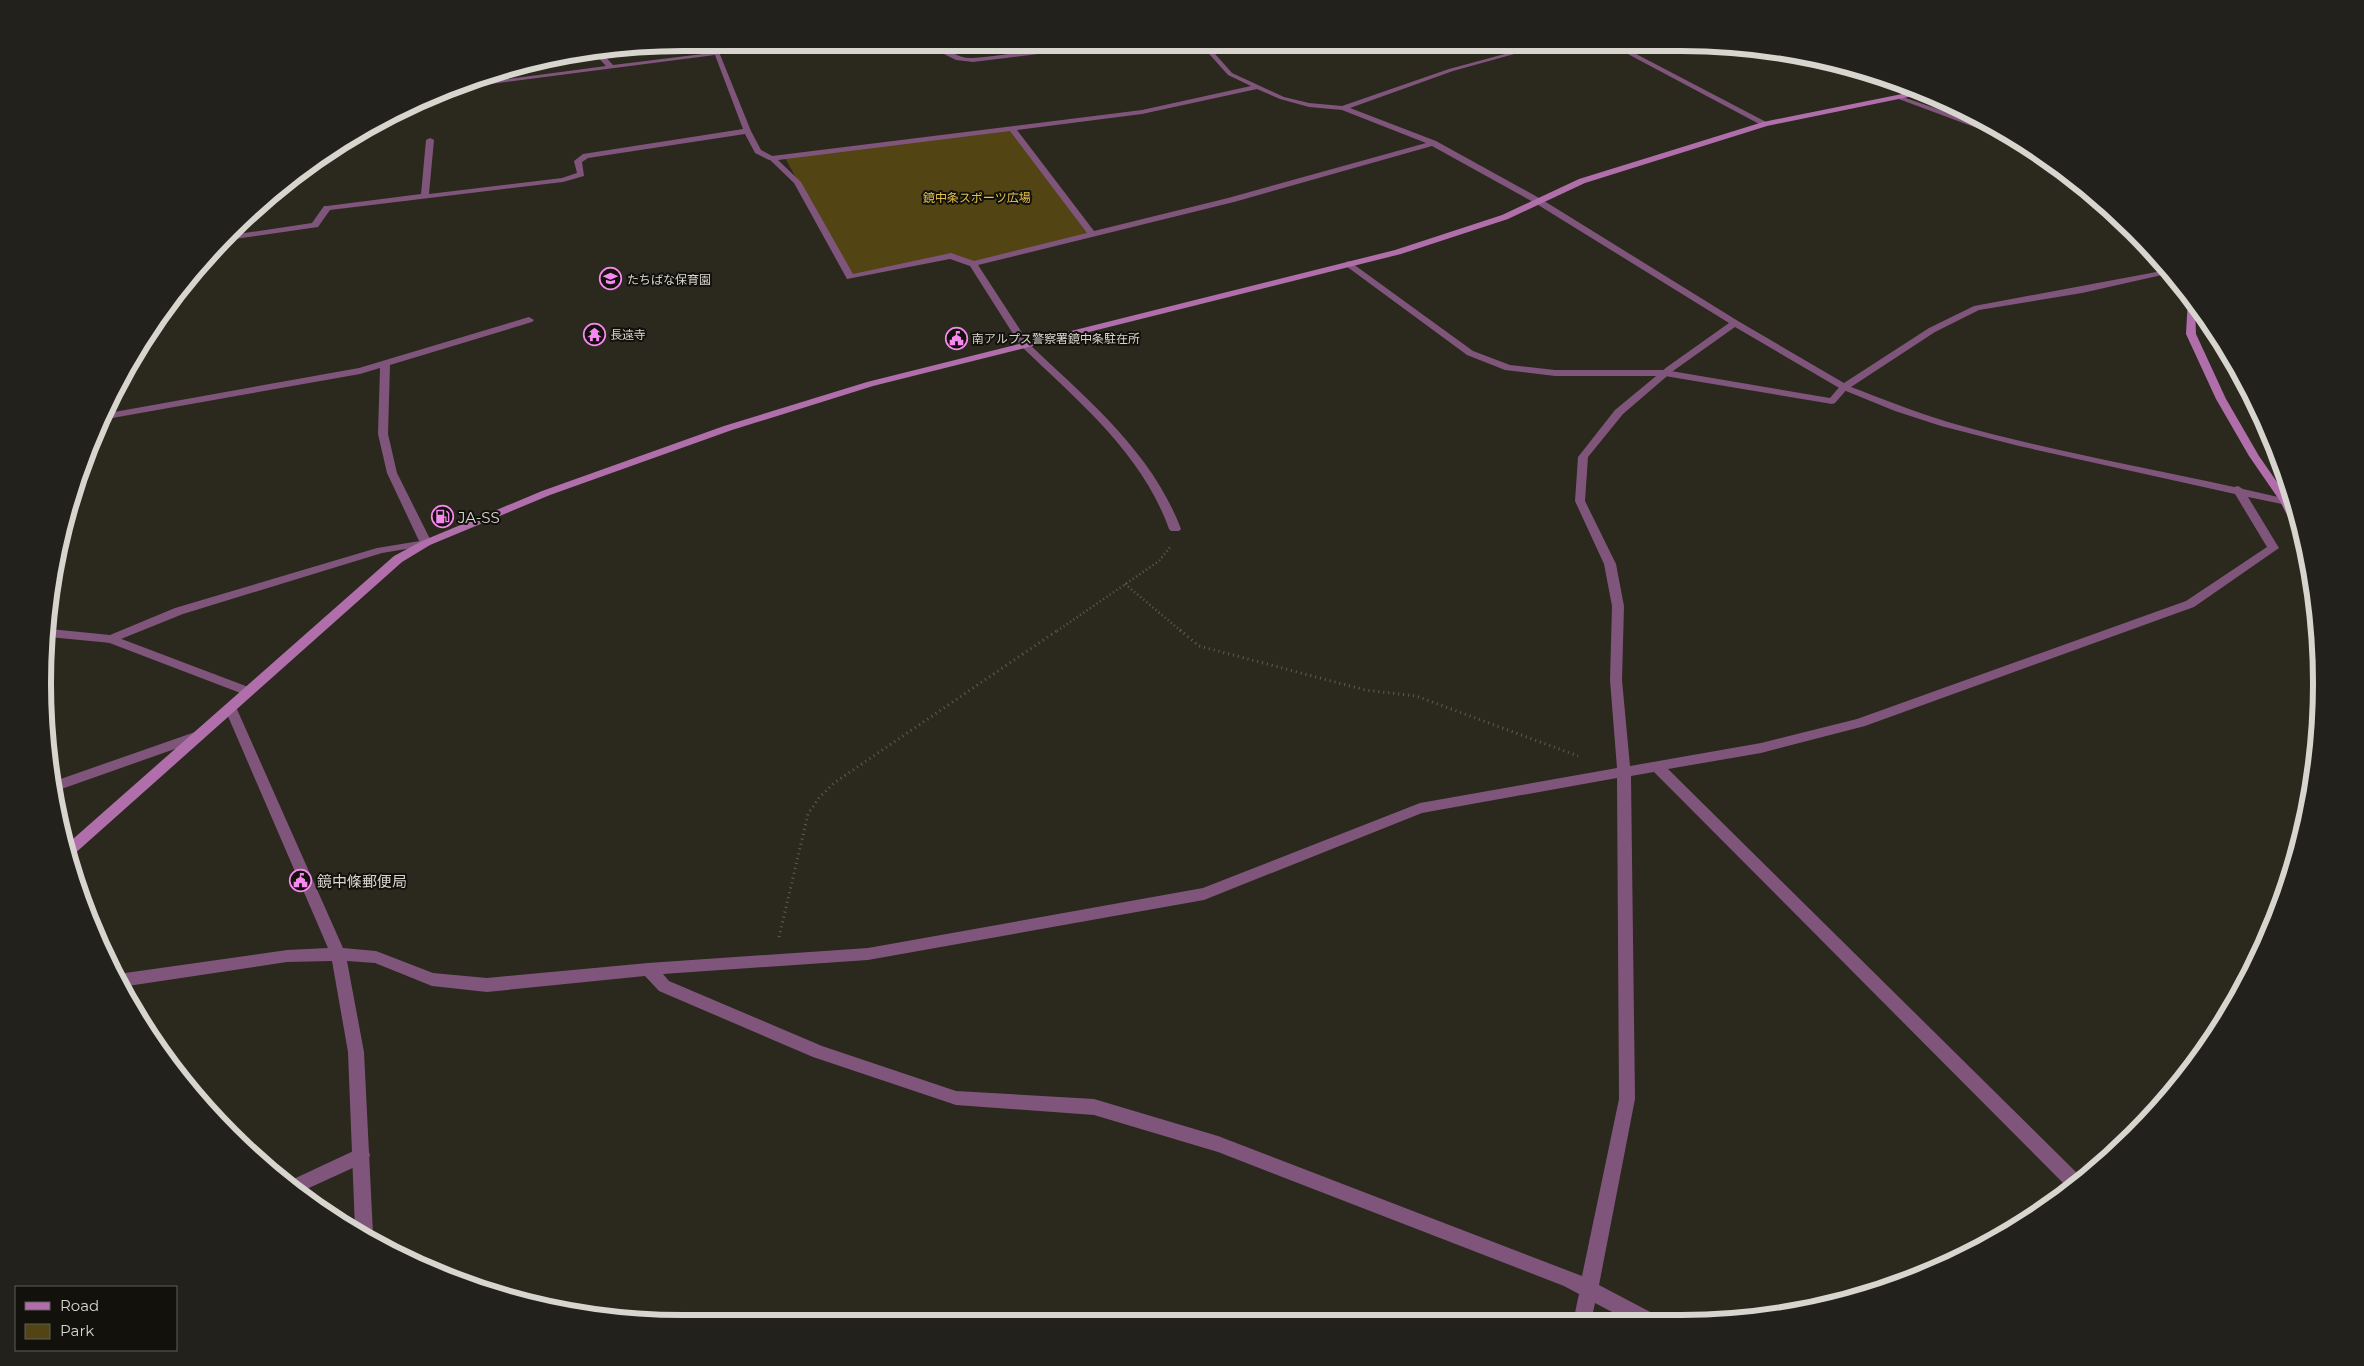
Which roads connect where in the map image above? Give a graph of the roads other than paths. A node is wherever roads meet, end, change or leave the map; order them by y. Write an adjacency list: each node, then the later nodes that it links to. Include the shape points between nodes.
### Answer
1 (720, 51): 9 (street)
2 (941, 51): 4 (street, via 958,59 973,60)
3 (1046, 51): 5 (street)
4 (1046, 51)
5 (1085, 51)
6 (1209, 51): 13 (street, via 1230,74)
7 (1519, 51): 16 (street, via 1451,70)
8 (1625, 51): 17 (street)
9 (717, 53): 11 (street); 20 (street)
10 (602, 57): 11 (street)
11 (612, 68): 12 (street)
12 (481, 85)
13 (1256, 87): 16 (street, via 1309,105); 19 (street, via 1142,112)
14 (1911, 95): 15 (street)
15 (1898, 97): 17 (street); 18 (street)
16 (1343, 108): 22 (street)
17 (1766, 124): 25 (street, via 1582,181)
18 (1978, 126)
19 (1011, 128): 23 (street); 26 (street)
20 (747, 131): 23 (street, via 758,151); 24 (street, via 586,156 578,161 580,174 563,180)
21 (430, 140): 24 (street)
22 (1433, 143): 25 (street); 26 (street, via 1231,200)
23 (772, 158): 28 (street, via 797,182 850,277 950,256)
24 (425, 196): 27 (street, via 327,208 315,225)
25 (1538, 201): 29 (street, via 1505,217 1398,252); 33 (street)
26 (1092, 234): 28 (street)
27 (235, 237)
28 (973, 264): 34 (street)
29 (1349, 264): 34 (street); 36 (street, via 1470,353 1508,368 1555,373)
30 (2161, 272): 37 (street, via 1977,308 1932,330)
31 (2191, 311): 40 (street, via 2191,334 2221,400 2254,456)
32 (528, 320): 35 (street)
33 (1736, 323): 36 (street); 37 (street)
34 (1025, 345): 42 (street, via 1134,453 1170,512); 43 (street, via 870,384 728,428 546,493)
35 (385, 364): 38 (street); 43 (street, via 383,434 392,473)
36 (1664, 373): 37 (street, via 1832,401); 50 (street, via 1619,412 1583,457 1580,501 1610,564 1618,606 1616,680)
37 (1844, 387): 39 (street, via 1945,424)
38 (111, 415)
39 (2238, 490): 41 (street); 49 (street, via 2273,548 2190,604 1860,723 1761,748)
40 (2284, 495)
41 (2286, 501)
42 (1175, 529)
43 (426, 543): 45 (street, via 381,550 179,611); 46 (street, via 398,559 368,583)
44 (54, 633): 45 (street)
45 (111, 639): 46 (street)
46 (247, 691): 47 (street)
47 (230, 707): 48 (street); 53 (street)
48 (198, 736): 51 (street); 52 (street)
49 (1656, 766): 50 (street); 57 (street)
50 (1624, 772): 54 (street, via 1420,808 1204,894 868,954); 60 (street, via 1627,1100)
51 (60, 785)
52 (73, 847)
53 (338, 954): 54 (street, via 376,958 432,979 487,985); 55 (street, via 286,956); 56 (street, via 356,1052)
54 (648, 969): 60 (street, via 664,986 819,1052 956,1098 1094,1107 1218,1144 1569,1279)
55 (126, 980)
56 (362, 1155): 58 (street); 59 (street)
57 (2072, 1180)
58 (299, 1184)
59 (364, 1228)
60 (1589, 1291): 61 (street); 62 (street)
61 (1584, 1315)
62 (1635, 1315)

